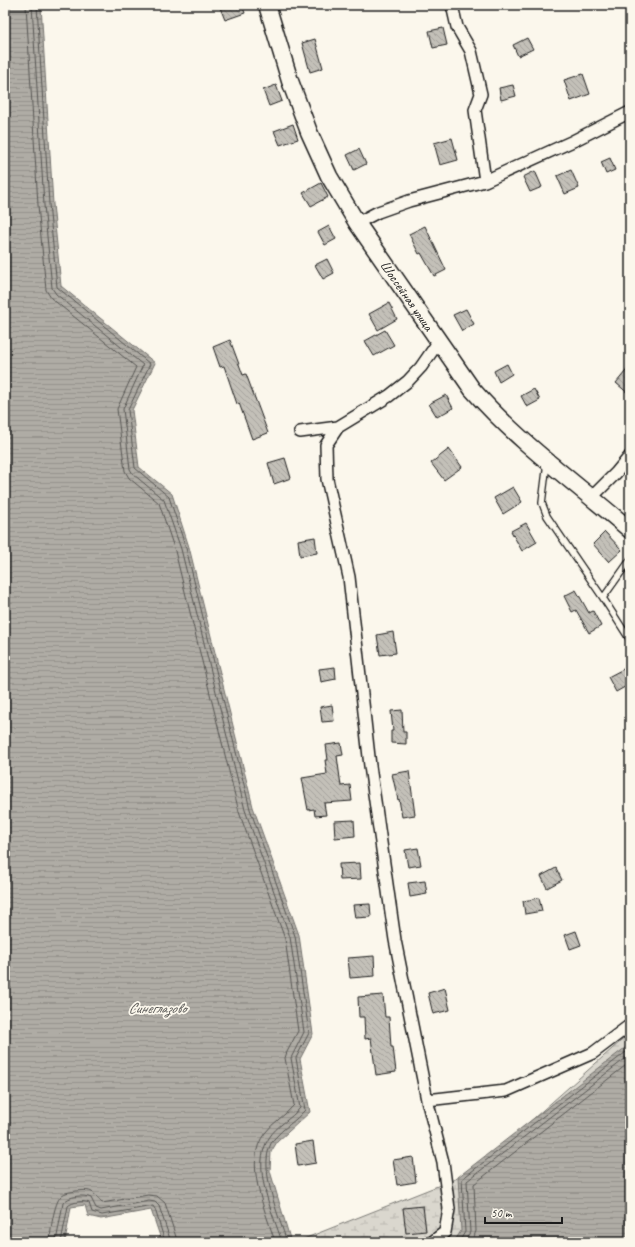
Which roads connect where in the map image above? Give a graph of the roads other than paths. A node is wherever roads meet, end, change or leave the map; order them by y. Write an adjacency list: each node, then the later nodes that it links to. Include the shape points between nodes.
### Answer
1 (267, 5): 5 (street, Шоссейная улица, via 290,81 309,132 328,176)
2 (452, 5): 4 (street, via 457,28 471,51 481,94 475,110)
3 (630, 112): 4 (street)
4 (485, 181): 5 (street, via 409,201)
5 (357, 223): 6 (street, Шоссейная улица)
6 (439, 341): 7 (street, via 408,381 389,396); 10 (street, Шоссейная улица, via 472,389 491,411)
7 (338, 427): 8 (street); 17 (street, via 326,445 327,479 349,577 370,766 395,940)
8 (300, 432)
9 (630, 456): 11 (street)
10 (547, 461): 11 (street, Шоссейная улица); 14 (lane, via 542,503 547,516)
11 (592, 497): 12 (street, Шоссейная улица)
12 (630, 530)
13 (630, 560): 14 (lane)
14 (603, 598): 15 (lane)
15 (630, 640)
16 (630, 1025): 17 (street, via 592,1053 506,1091)
17 (427, 1100): 18 (street, via 443,1162 449,1209 445,1232)
18 (432, 1242)

